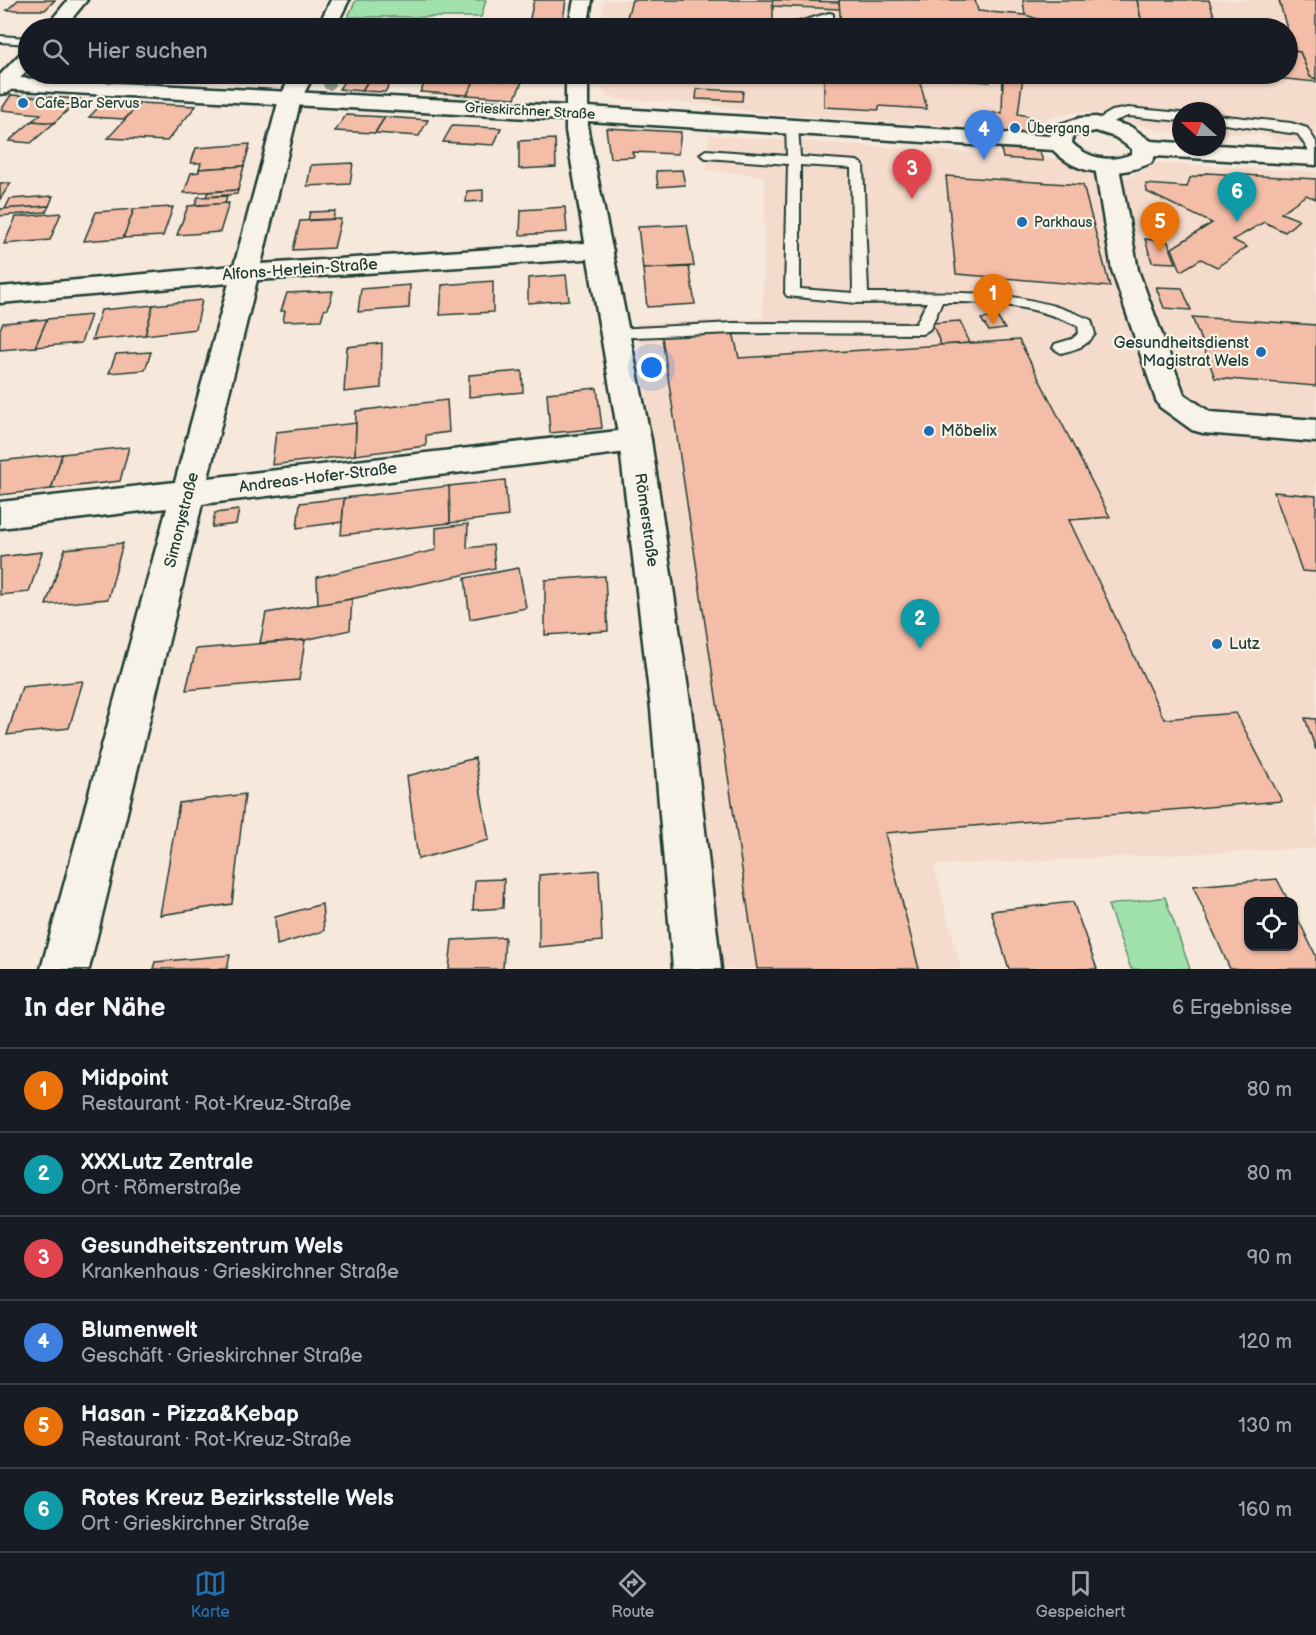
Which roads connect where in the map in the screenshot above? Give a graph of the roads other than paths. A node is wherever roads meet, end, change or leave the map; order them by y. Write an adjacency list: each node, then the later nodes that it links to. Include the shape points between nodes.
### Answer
1 (78, 0): 5 (main road)
2 (340, 0): 6 (main road)
3 (583, 0): 7 (main road)
4 (829, 16): 8 (lane)
5 (63, 18)
6 (331, 18)
7 (580, 18)
8 (822, 18)
9 (0, 39): 10 (lane)
10 (18, 40)
11 (18, 67): 13 (main road)
12 (577, 84): 15 (main road, Römerstraße)
13 (1, 85): 14 (main road, Grieskirchner Straße)
14 (297, 86): 15 (main road, Grieskirchner Straße); 28 (main road, Simonystraße)
15 (576, 114): 19 (main road, Grieskirchner Straße); 27 (main road, Römerstraße)
16 (1172, 116): 18 (lane, via 1128,112)
17 (1226, 120): 22 (lane, via 1303,131)
18 (1096, 124): 20 (main road, via 1063,131); 21 (main road, via 1134,137)
19 (792, 126): 20 (main road, Grieskirchner Straße); 25 (lane)
20 (1060, 144): 26 (main road, via 1083,162)
21 (1144, 148): 24 (main road); 26 (main road, via 1143,158 1128,166)
22 (1316, 153)
23 (706, 154): 25 (lane)
24 (1316, 158)
25 (794, 161): 30 (lane, via 857,165); 30 (lane, via 792,293)
26 (1107, 167): 34 (main road, via 1125,270 1172,400 1203,422)
27 (600, 250): 28 (main road, Alfons-Herlein-Straße); 32 (main road, Römerstraße)
28 (245, 273): 29 (main road, Alfons-Herlein-Straße); 36 (main road, Simonystraße)
29 (0, 295)
30 (861, 298): 31 (lane)
31 (936, 298): 32 (lane, via 922,329 734,328); 33 (lane, via 994,298 1039,304 1086,323 1087,334 1078,343)
32 (615, 334): 35 (main road, Römerstraße)
33 (1061, 348)
34 (1316, 430)
35 (635, 440): 36 (main road, Andreas-Hofer-Straße); 39 (main road, Römerstraße, via 671,710)
36 (189, 493): 37 (main road, Andreas-Hofer-Straße); 38 (main road, Simonystraße)
37 (0, 515)
38 (65, 969)
39 (697, 969)

